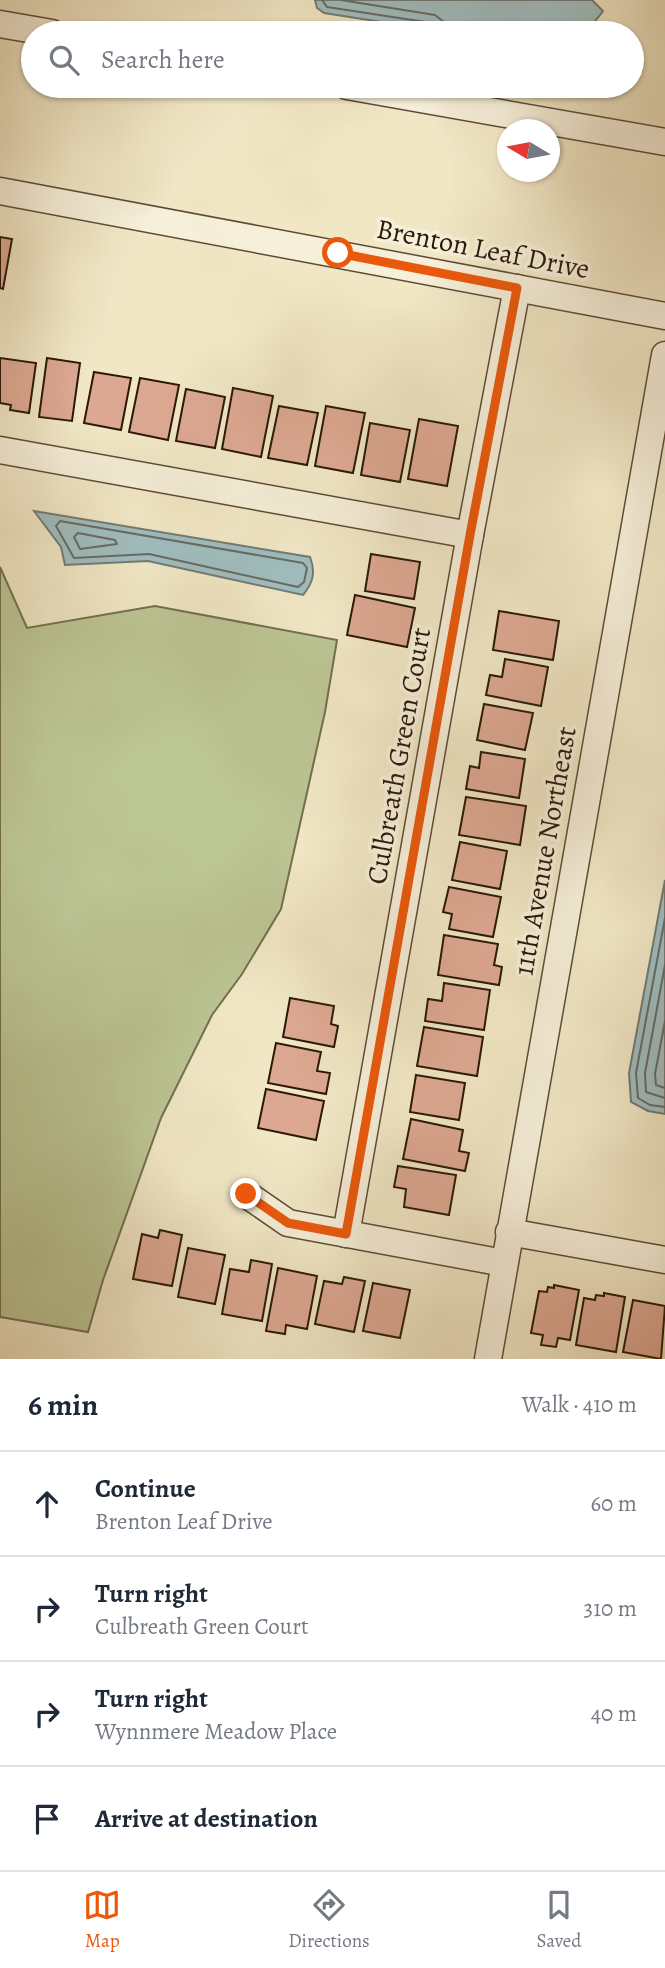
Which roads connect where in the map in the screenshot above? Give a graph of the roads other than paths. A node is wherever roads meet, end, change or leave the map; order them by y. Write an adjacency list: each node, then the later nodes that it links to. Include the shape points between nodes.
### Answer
1 (0, 24): 2 (street)
2 (21, 28)
3 (415, 98): 4 (street)
4 (665, 142)
5 (0, 191): 6 (street, Brenton Leaf Drive)
6 (517, 288): 7 (street, Brenton Leaf Drive); 10 (street, Culbreath Green Court)
7 (665, 316)
8 (665, 355): 12 (street, 11th Avenue Northeast)
9 (0, 450): 10 (street)
10 (470, 535): 13 (street, Culbreath Green Court)
11 (246, 1194): 13 (street, via 288,1223)
12 (509, 1232): 14 (street); 15 (street, 11th Avenue Northeast)
13 (346, 1234): 15 (street)
14 (665, 1260)
15 (504, 1263): 16 (street, 11th Avenue Northeast)
16 (488, 1359)

